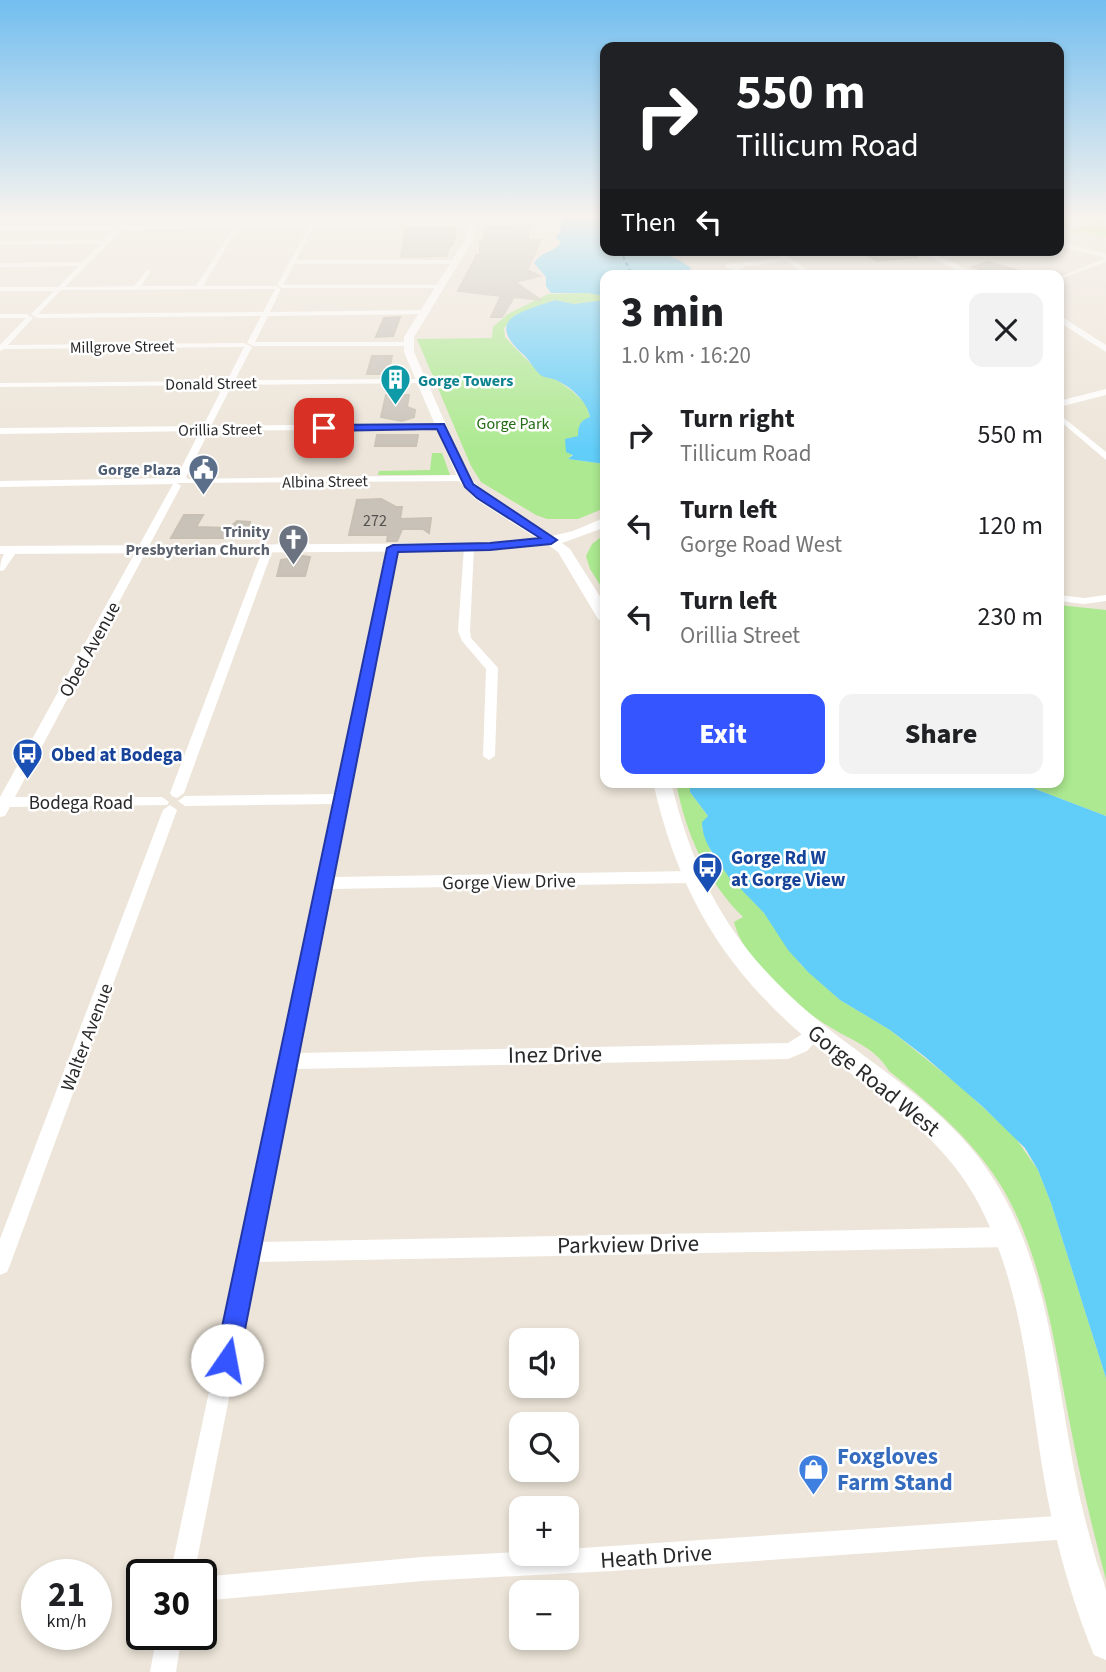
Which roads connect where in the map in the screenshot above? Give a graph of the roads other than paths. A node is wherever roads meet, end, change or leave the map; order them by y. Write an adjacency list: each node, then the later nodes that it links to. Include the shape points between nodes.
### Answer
1 (55, 294): 7 (street)
2 (276, 294): 5 (street, Obed Avenue)
3 (435, 294): 4 (main road)
4 (424, 313): 5 (street); 9 (main road)
5 (266, 314): 7 (street); 10 (street, Obed Avenue)
6 (0, 316): 7 (street)
7 (32, 316): 12 (street)
8 (1064, 321): 11 (main road)
9 (407, 344): 10 (street, Millgrove Street); 13 (main road)
10 (249, 345): 12 (street, Millgrove Street); 14 (street, Obed Avenue)
11 (1104, 346)
12 (1, 348)
13 (421, 381): 14 (street, Donald Street); 19 (main road)
14 (230, 383): 15 (street, Donald Street); 20 (street, Obed Avenue)
15 (0, 385)
16 (1106, 392): 17 (main road)
17 (1064, 403)
18 (1064, 420): 22 (street)
19 (441, 426): 20 (street, Orillia Street); 23 (main road)
20 (206, 429): 21 (street, Orillia Street); 24 (street, Obed Avenue)
21 (0, 431)
22 (1106, 457)
23 (463, 478): 24 (street, Albina Street); 26 (main road, via 474,491)
24 (178, 482): 25 (street, Albina Street); 36 (street, Obed Avenue)
25 (0, 484)
26 (511, 515): 27 (main road, via 561,528); 30 (main road); 31 (main road, via 521,534)
27 (600, 523)
28 (600, 524): 30 (main road)
29 (600, 527): 38 (main road, via 579,552)
30 (551, 540): 31 (main road); 38 (main road, via 571,558)
31 (499, 546): 33 (main road)
32 (393, 548): 33 (main road); 34 (main road); 44 (street)
33 (469, 548): 42 (street, via 464,631 492,668)
34 (268, 549): 36 (main road); 45 (street, Walter Avenue)
35 (6, 550): 36 (main road); 37 (street)
36 (143, 550): 46 (street, Obed Avenue)
37 (0, 568)
38 (583, 580): 41 (main road)
39 (1106, 598): 40 (street)
40 (1064, 599)
41 (600, 610)
42 (489, 756)
43 (663, 788): 47 (main road, Gorge Road West)
44 (342, 799): 45 (street, Bodega Road); 48 (street)
45 (174, 801): 46 (street, Bodega Road); 53 (street, Walter Avenue)
46 (2, 806)
47 (692, 877): 48 (street, Gorge View Drive); 49 (main road, Gorge Road West, via 713,922 739,959)
48 (326, 883): 50 (street)
49 (815, 1033): 50 (street, Inez Drive, via 788,1051); 51 (main road, Gorge Road West, via 897,1094 951,1144 981,1183)
50 (288, 1061): 52 (street)
51 (1007, 1237): 52 (street, Parkview Drive); 54 (main road, Gorge Road West, via 1030,1306)
52 (249, 1252): 55 (street)
53 (0, 1265)
54 (1070, 1527): 56 (street, Heath Drive, via 422,1569); 57 (main road, Gorge Road West)
55 (184, 1559)
56 (217, 1588)
57 (1106, 1643)
58 (167, 1650): 59 (street)
59 (163, 1672)

